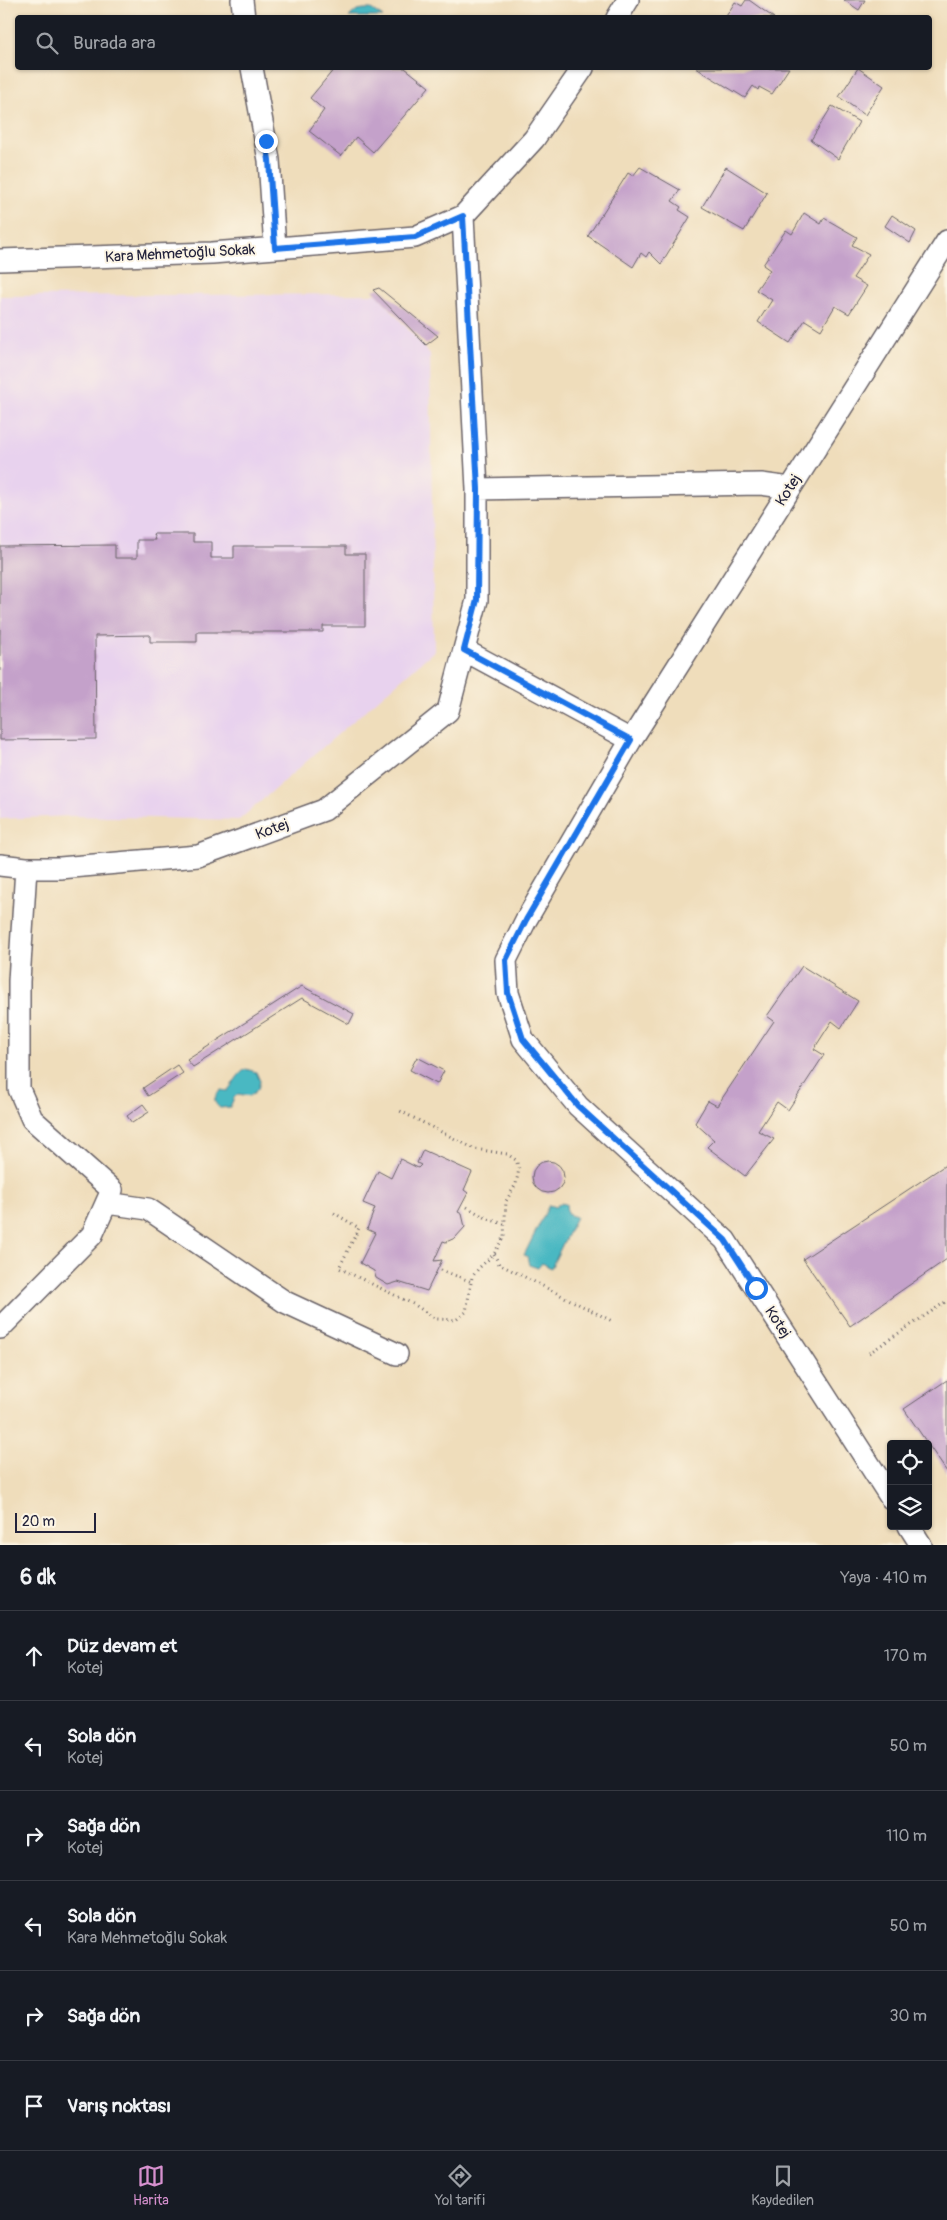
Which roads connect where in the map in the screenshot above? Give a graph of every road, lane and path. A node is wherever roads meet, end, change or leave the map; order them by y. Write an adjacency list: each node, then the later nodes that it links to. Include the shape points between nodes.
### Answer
1 (242, 0): 3 (street)
2 (628, 0): 4 (street)
3 (244, 15)
4 (619, 15)
5 (252, 70): 9 (street, via 269,160)
6 (582, 70): 7 (street, Kara Mehmetoğlu Sokak, via 534,139)
7 (463, 216): 9 (street, Kara Mehmetoğlu Sokak, via 415,237); 12 (street, Kotej)
8 (947, 241): 11 (street, Kotej)
9 (275, 248): 10 (street, Kara Mehmetoğlu Sokak)
10 (0, 260)
11 (790, 488): 12 (street, via 761,484); 14 (street, Kotej)
12 (478, 489): 13 (street, Kotej, via 477,600)
13 (464, 650): 14 (street); 16 (street, Kotej, via 448,711 324,810 198,856)
14 (631, 740): 30 (street, Kotej, via 506,960 508,993 523,1039 578,1106 725,1240)
15 (0, 865): 16 (street, Kotej)
16 (26, 868): 18 (street, via 18,981 18,1089 32,1119 112,1190)
17 (400, 1110): 21 (path, via 475,1150 507,1154 516,1160 519,1169 516,1184 506,1201)
18 (107, 1202): 27 (street, via 92,1235); 29 (street, via 148,1209 285,1302)
19 (467, 1207): 21 (path)
20 (334, 1213): 24 (path, via 359,1228 339,1268 415,1305 436,1319 456,1320 466,1312)
21 (504, 1224): 22 (path, via 504,1236)
22 (494, 1254): 24 (path, via 479,1268); 26 (path, via 499,1264)
23 (441, 1270): 24 (path)
24 (472, 1282)
25 (947, 1301): 28 (path)
26 (612, 1321)
27 (0, 1328)
28 (869, 1353)
29 (398, 1354)
30 (887, 1492)
31 (912, 1530): 32 (street)
32 (921, 1545)

